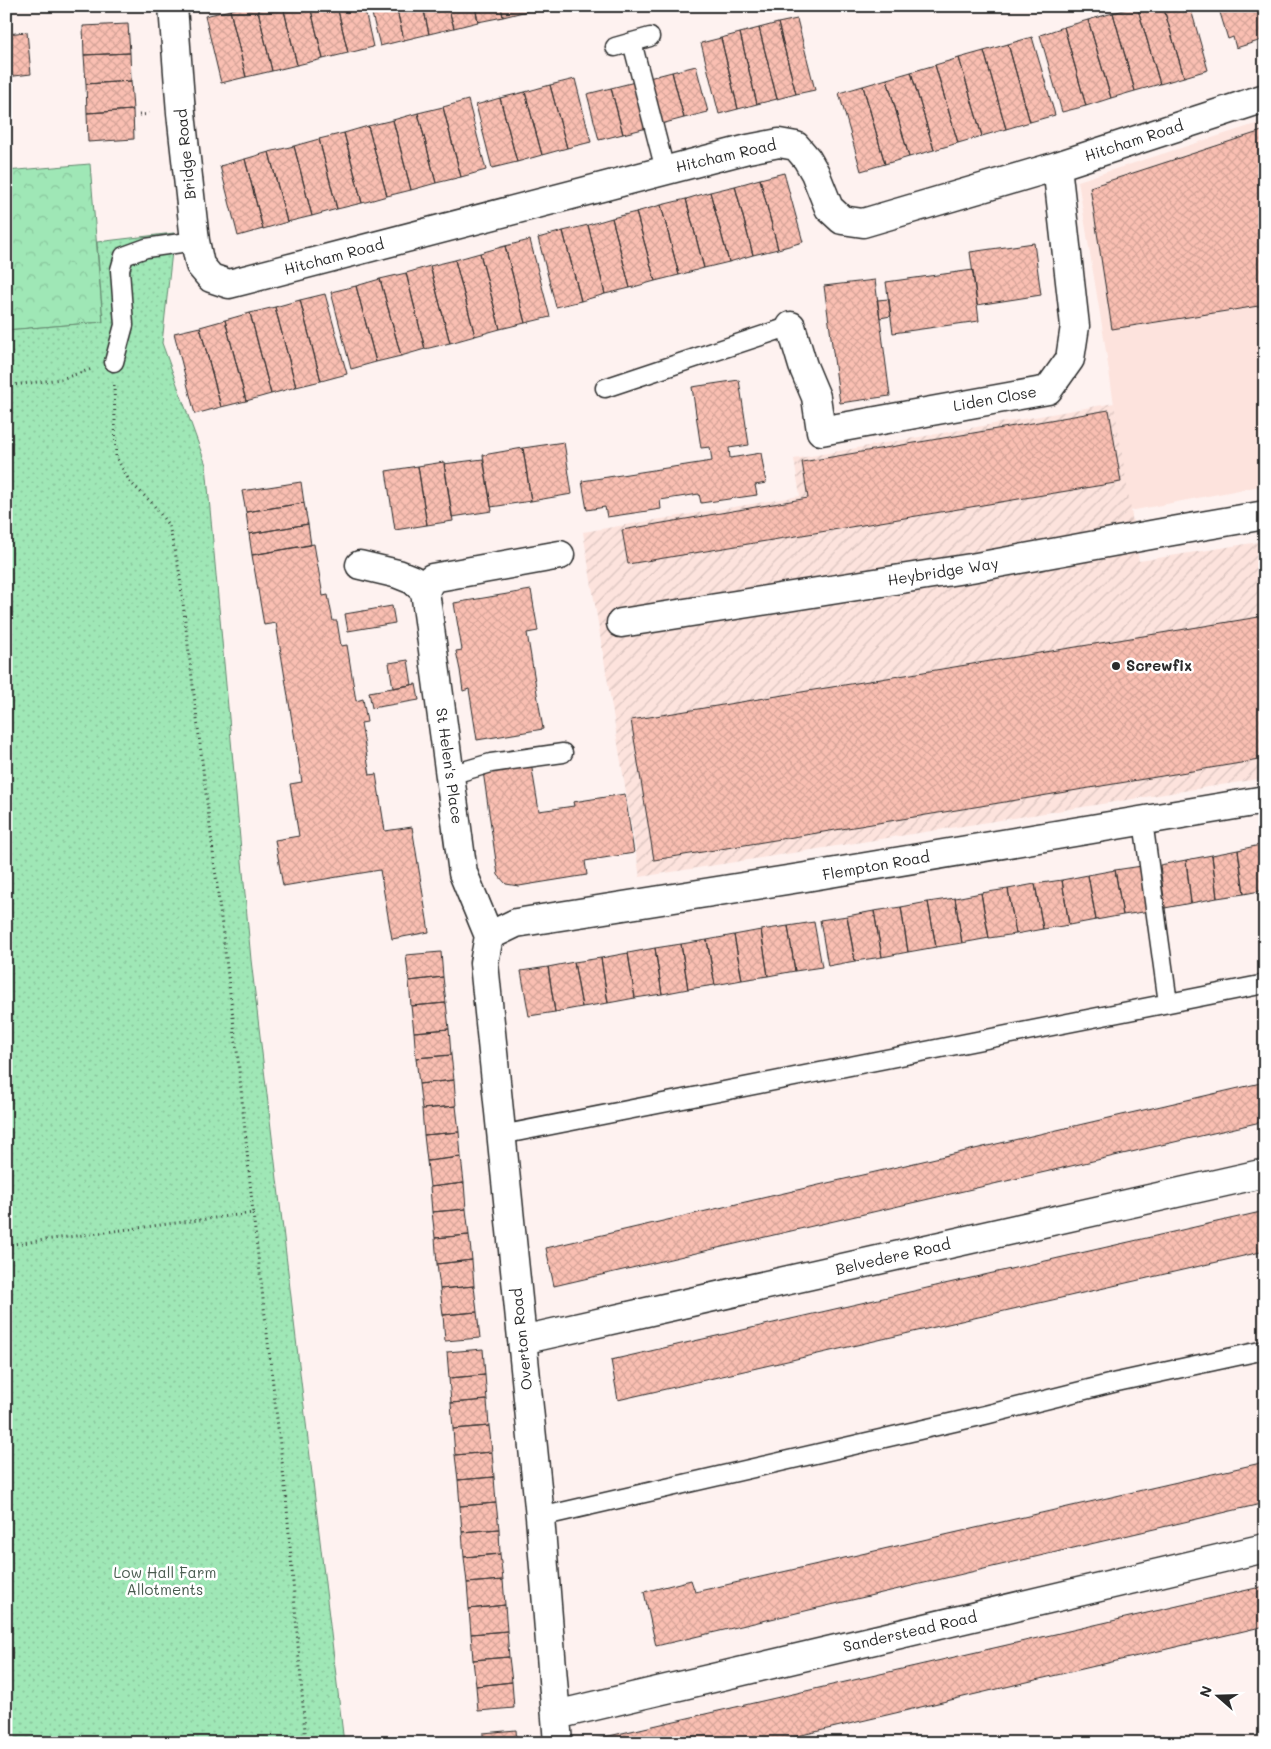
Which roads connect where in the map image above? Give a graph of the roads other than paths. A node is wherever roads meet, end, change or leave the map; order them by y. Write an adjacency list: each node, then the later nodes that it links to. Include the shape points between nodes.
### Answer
1 (174, 6): 6 (street, Bridge Road, via 181,113)
2 (650, 37): 5 (lane, via 623,44)
3 (1265, 98): 4 (street, Hitcham Road)
4 (1057, 166): 5 (street, Hitcham Road, via 863,223 842,220 829,208 811,166 796,146 779,143); 8 (street, Liden Close, via 1075,326 1070,359 1048,390 821,431 816,397)
5 (665, 170): 7 (street, Hitcham Road)
6 (195, 241): 7 (street, Bridge Road, via 200,265 205,272 211,278); 9 (lane, via 146,248 124,256 120,270 124,325)
7 (230, 284)
8 (792, 326): 10 (lane)
9 (114, 362)
10 (605, 388)
11 (1265, 515): 15 (street, Heybridge Way, via 971,568)
12 (560, 555): 14 (street, via 432,578)
13 (360, 566): 14 (street, via 398,574 413,580)
14 (425, 591): 17 (street, St Helen's Place)
15 (621, 623)
16 (563, 753): 17 (lane, via 491,763)
17 (450, 774): 20 (street, St Helen's Place, via 463,873)
18 (1265, 800): 19 (street, Flempton Road)
19 (1143, 821): 20 (street, Flempton Road, via 516,923); 22 (lane)
20 (489, 936): 23 (street, Overton Road, via 484,963)
21 (1265, 984): 22 (lane)
22 (1168, 1003): 23 (lane)
23 (501, 1135): 25 (street, Overton Road)
24 (1265, 1173): 25 (street, Belvedere Road)
25 (522, 1340): 27 (street, Overton Road)
26 (1265, 1350): 27 (lane)
27 (540, 1517): 29 (street, Overton Road)
28 (1265, 1548): 29 (street, Sanderstead Road)
29 (556, 1715): 30 (street, Overton Road)
30 (558, 1743)

